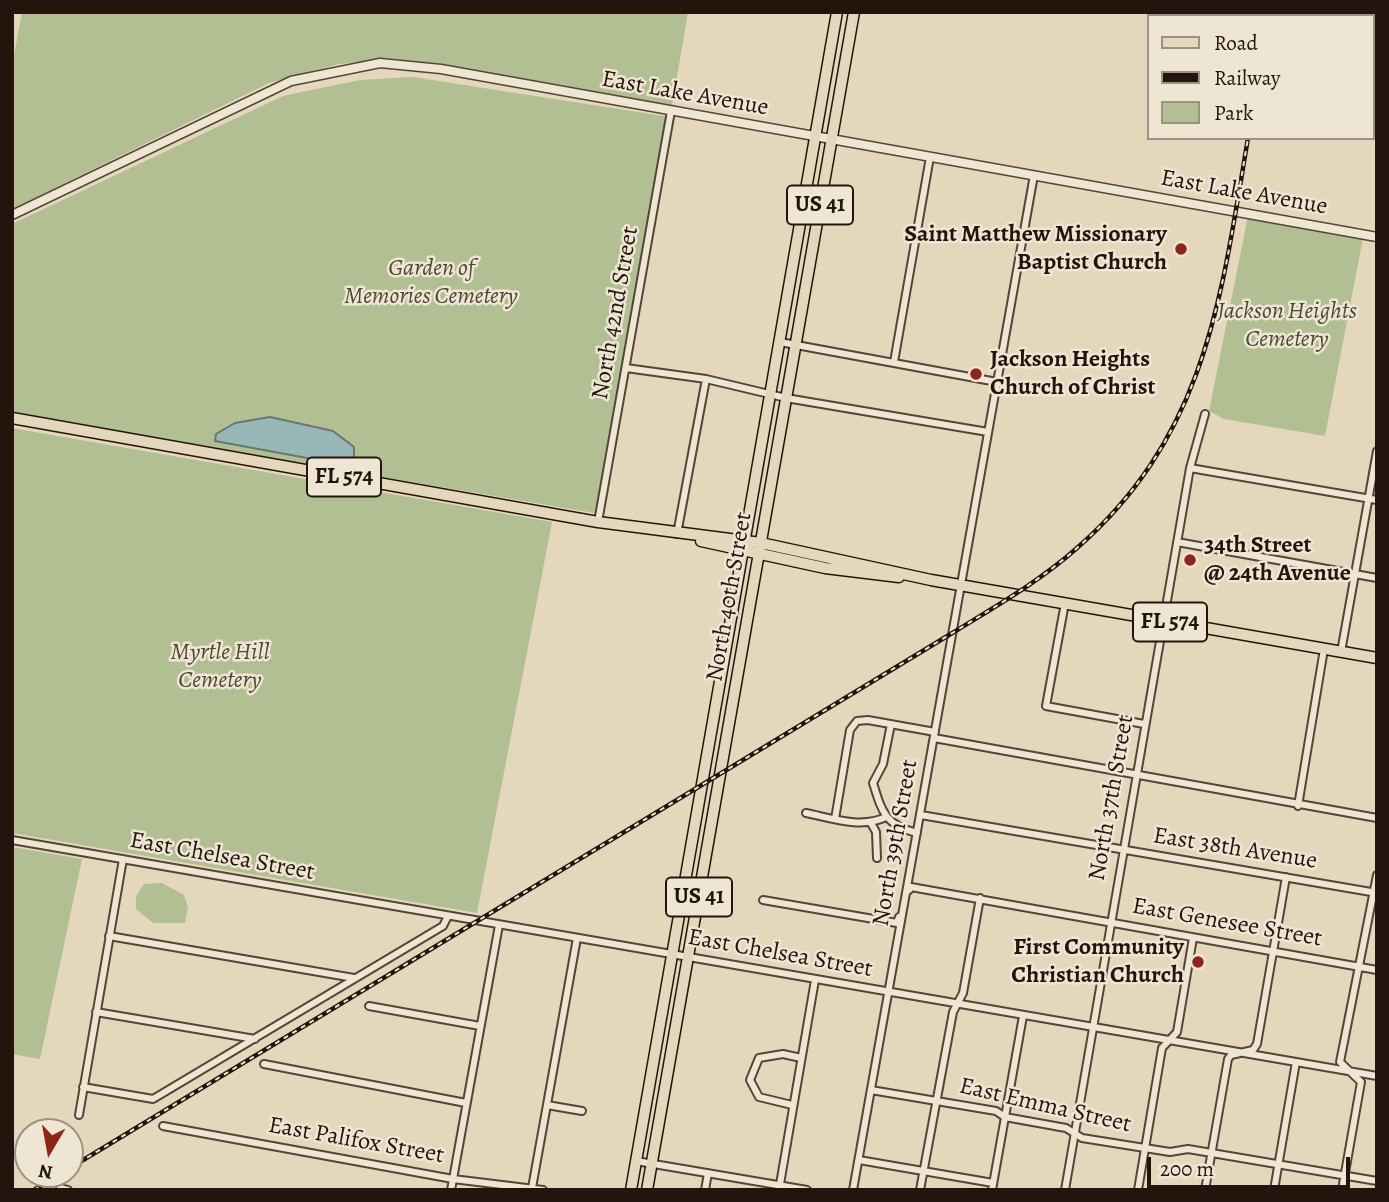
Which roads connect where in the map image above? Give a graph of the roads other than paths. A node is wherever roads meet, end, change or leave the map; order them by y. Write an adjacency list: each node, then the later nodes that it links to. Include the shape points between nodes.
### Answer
1 (836, 12): 4 (main road, North 40th Street / US 41)
2 (853, 12): 5 (main road, North 40th Street / US 41)
3 (671, 111): 4 (street, East Lake Avenue); 8 (street, East Lake Avenue, via 441,69 380,63 291,81); 15 (street, North 42nd Street)
4 (815, 136): 5 (street, East Lake Avenue); 10 (main road, North 40th Street / US 41)
5 (831, 139): 6 (street, East Lake Avenue); 11 (main road, North 40th Street / US 41)
6 (930, 157): 7 (street, East Lake Avenue); 14 (street)
7 (1034, 176): 9 (street, East Lake Avenue); 17 (street, North 39th Street)
8 (12, 215)
9 (1377, 237)
10 (797, 240): 11 (street); 12 (main road, North 40th Street / US 41)
11 (813, 243): 13 (main road, North 40th Street / US 41)
12 (780, 342): 13 (street); 18 (main road, North 40th Street / US 41)
13 (796, 345): 14 (street); 19 (main road, North 40th Street / US 41)
14 (894, 362): 17 (street)
15 (626, 368): 16 (street); 27 (street, North 42nd Street)
16 (706, 379): 18 (street); 28 (street)
17 (997, 382): 22 (street, North 39th Street)
18 (771, 395): 19 (street); 29 (main road, North 40th Street / US 41)
19 (786, 398): 22 (street); 30 (main road, North 40th Street / US 41)
20 (1205, 414): 24 (street, North 37th Street)
21 (12, 418): 27 (main road, FL 574)
22 (988, 432): 37 (street, North 39th Street)
23 (1377, 451): 25 (street)
24 (1190, 468): 25 (street); 31 (street, North 37th Street)
25 (1368, 499): 26 (street); 34 (street)
26 (1377, 500)
27 (598, 522): 28 (main road, FL 574)
28 (677, 534): 29 (main road, FL 574); 32 (main road, FL 574)
29 (746, 541): 30 (main road, FL 574); 32 (main road, North 40th Street / US 41)
30 (761, 542): 33 (main road, North 40th Street / US 41); 36 (main road, FL 574)
31 (1177, 542): 34 (street); 39 (street, North 37th Street)
32 (744, 552): 33 (main road, FL 574); 43 (main road, North 40th Street / US 41)
33 (759, 556): 36 (main road, FL 574); 44 (main road, North 40th Street / US 41)
34 (1356, 573): 35 (street); 41 (street)
35 (1377, 578)
36 (931, 580): 37 (main road, FL 574)
37 (963, 585): 38 (main road, FL 574); 47 (street, North 39th Street)
38 (1065, 603): 39 (main road, FL 574); 46 (street, via 1046,706)
39 (1163, 621): 40 (main road, FL 574); 46 (street, North 37th Street)
40 (1324, 649): 41 (main road, FL 574); 49 (street)
41 (1341, 652): 42 (main road, FL 574)
42 (1377, 658)
43 (720, 684): 44 (street); 56 (main road, North 40th Street / US 41)
44 (736, 686): 57 (main road, North 40th Street / US 41)
45 (891, 724): 47 (street); 52 (street, via 883,764 873,783); 54 (street, via 862,720 850,730)
46 (1144, 724): 48 (street, North 37th Street)
47 (934, 735): 48 (street); 51 (street, North 39th Street)
48 (1136, 774): 49 (street); 60 (street, North 37th Street)
49 (1298, 806): 53 (street)
50 (806, 813): 54 (street)
51 (921, 815): 58 (street, North 39th Street); 60 (street, East 38th Avenue)
52 (886, 817): 55 (street); 58 (street)
53 (1377, 818)
54 (835, 819): 55 (street)
55 (872, 823): 62 (street)
56 (695, 827): 57 (street); 76 (main road, North 40th Street / US 41)
57 (711, 830): 77 (main road, North 40th Street / US 41)
58 (917, 833): 68 (street, North 39th Street)
59 (12, 840): 61 (street, East Chelsea Street)
60 (1122, 851): 64 (street, East 38th Avenue); 70 (street, North 37th Street)
61 (123, 859): 69 (street, East Chelsea Street); 72 (street)
62 (877, 859)
63 (1377, 875): 65 (street)
64 (1286, 877): 65 (street, East 38th Avenue); 75 (street)
65 (1375, 893): 78 (street)
66 (980, 898): 68 (street, East Genesee Street, via 911,887); 70 (street, East Genesee Street); 83 (street, via 964,993)
67 (763, 900): 68 (street, East Genesee Street, via 897,923)
68 (904, 905): 82 (street, North 39th Street)
69 (448, 916): 71 (street, East Chelsea Street); 80 (street, via 443,926)
70 (1111, 922): 74 (street, East Genesee Street); 88 (street, North 37th Street)
71 (499, 925): 73 (street, East Chelsea Street); 87 (street)
72 (109, 936): 80 (street); 85 (street)
73 (577, 938): 76 (street, East Chelsea Street); 103 (street)
74 (1193, 938): 75 (street, East Genesee Street); 90 (street, via 1177,1032)
75 (1274, 952): 78 (street, East Genesee Street); 91 (street, via 1258,1044 1253,1051)
76 (672, 955): 77 (street, East Chelsea Street); 93 (main road, North 40th Street / US 41)
77 (688, 957): 81 (street, East Chelsea Street); 96 (main road, North 40th Street / US 41)
78 (1360, 967): 79 (street, East Genesee Street); 97 (street, via 1340,1062)
79 (1377, 970)
80 (354, 978): 89 (street)
81 (815, 980): 82 (street, East Chelsea Street); 92 (street)
82 (888, 993): 83 (street, East Chelsea Street); 100 (street, North 39th Street)
83 (955, 1004): 86 (street, East Chelsea Street); 101 (street)
84 (369, 1006): 87 (street)
85 (96, 1012): 89 (street); 99 (street)
86 (1023, 1016): 88 (street, East Chelsea Street); 107 (street)
87 (480, 1026): 102 (street)
88 (1092, 1028): 90 (street, East Chelsea Street); 111 (street, North 37th Street)
89 (255, 1039): 99 (street, via 153,1099)
90 (1168, 1041): 91 (street, East Chelsea Street); 112 (street, via 1162,1048)
91 (1240, 1053): 94 (street, East Chelsea Street); 113 (street, via 1228,1059)
92 (800, 1058): 104 (street); 104 (street, via 783,1054 759,1058 750,1080 759,1097)
93 (653, 1061): 96 (street); 108 (main road, North 40th Street / US 41)
94 (1296, 1062): 97 (street, East Chelsea Street); 117 (street)
95 (264, 1064): 102 (street)
96 (669, 1064): 109 (main road, North 40th Street / US 41)
97 (1353, 1072): 98 (street, East Chelsea Street); 120 (street, via 1360,1082)
98 (1377, 1076)
99 (83, 1087): 106 (street)
100 (871, 1090): 101 (street, East Emma Street); 114 (street, North 39th Street)
101 (936, 1101): 107 (street, East Emma Street, via 996,1111); 118 (street)
102 (466, 1103): 121 (street)
103 (547, 1105): 105 (street); 125 (street)
104 (792, 1105): 124 (street)
105 (582, 1111)
106 (79, 1115)
107 (1005, 1118): 111 (street, East Emma Street, via 1066,1128); 123 (street)
108 (643, 1122): 109 (street); 115 (main road, North 40th Street / US 41)
109 (659, 1125): 116 (main road, North 40th Street / US 41)
110 (163, 1126): 121 (street, East Palifox Street)
111 (1074, 1136): 112 (street, East Emma Street); 134 (street, North 37th Street)
112 (1146, 1148): 113 (street, East Emma Street); 135 (street)
113 (1211, 1154): 117 (street, East Emma Street); 136 (street)
114 (859, 1160): 118 (street); 132 (street, North 39th Street)
115 (636, 1161): 116 (street); 128 (main road, North 40th Street / US 41)
116 (652, 1164): 119 (street); 129 (main road, North 40th Street / US 41)
117 (1278, 1165): 120 (street, East Emma Street); 137 (street)
118 (923, 1171): 123 (street); 133 (street)
119 (708, 1173): 124 (street); 130 (street)
120 (1344, 1176): 122 (street, East Emma Street); 138 (street)
121 (453, 1179): 125 (street, East Palifox Street); 126 (street)
122 (1377, 1181)
123 (993, 1186)
124 (780, 1187): 131 (street)
125 (532, 1188): 127 (street, East Palifox Street)
126 (451, 1190)
127 (543, 1190)
128 (631, 1190)
129 (647, 1190)
130 (705, 1190)
131 (807, 1190)
132 (853, 1190)
133 (920, 1190)
134 (1065, 1190)
135 (1138, 1190)
136 (1205, 1190)
137 (1274, 1190)
138 (1342, 1190)

